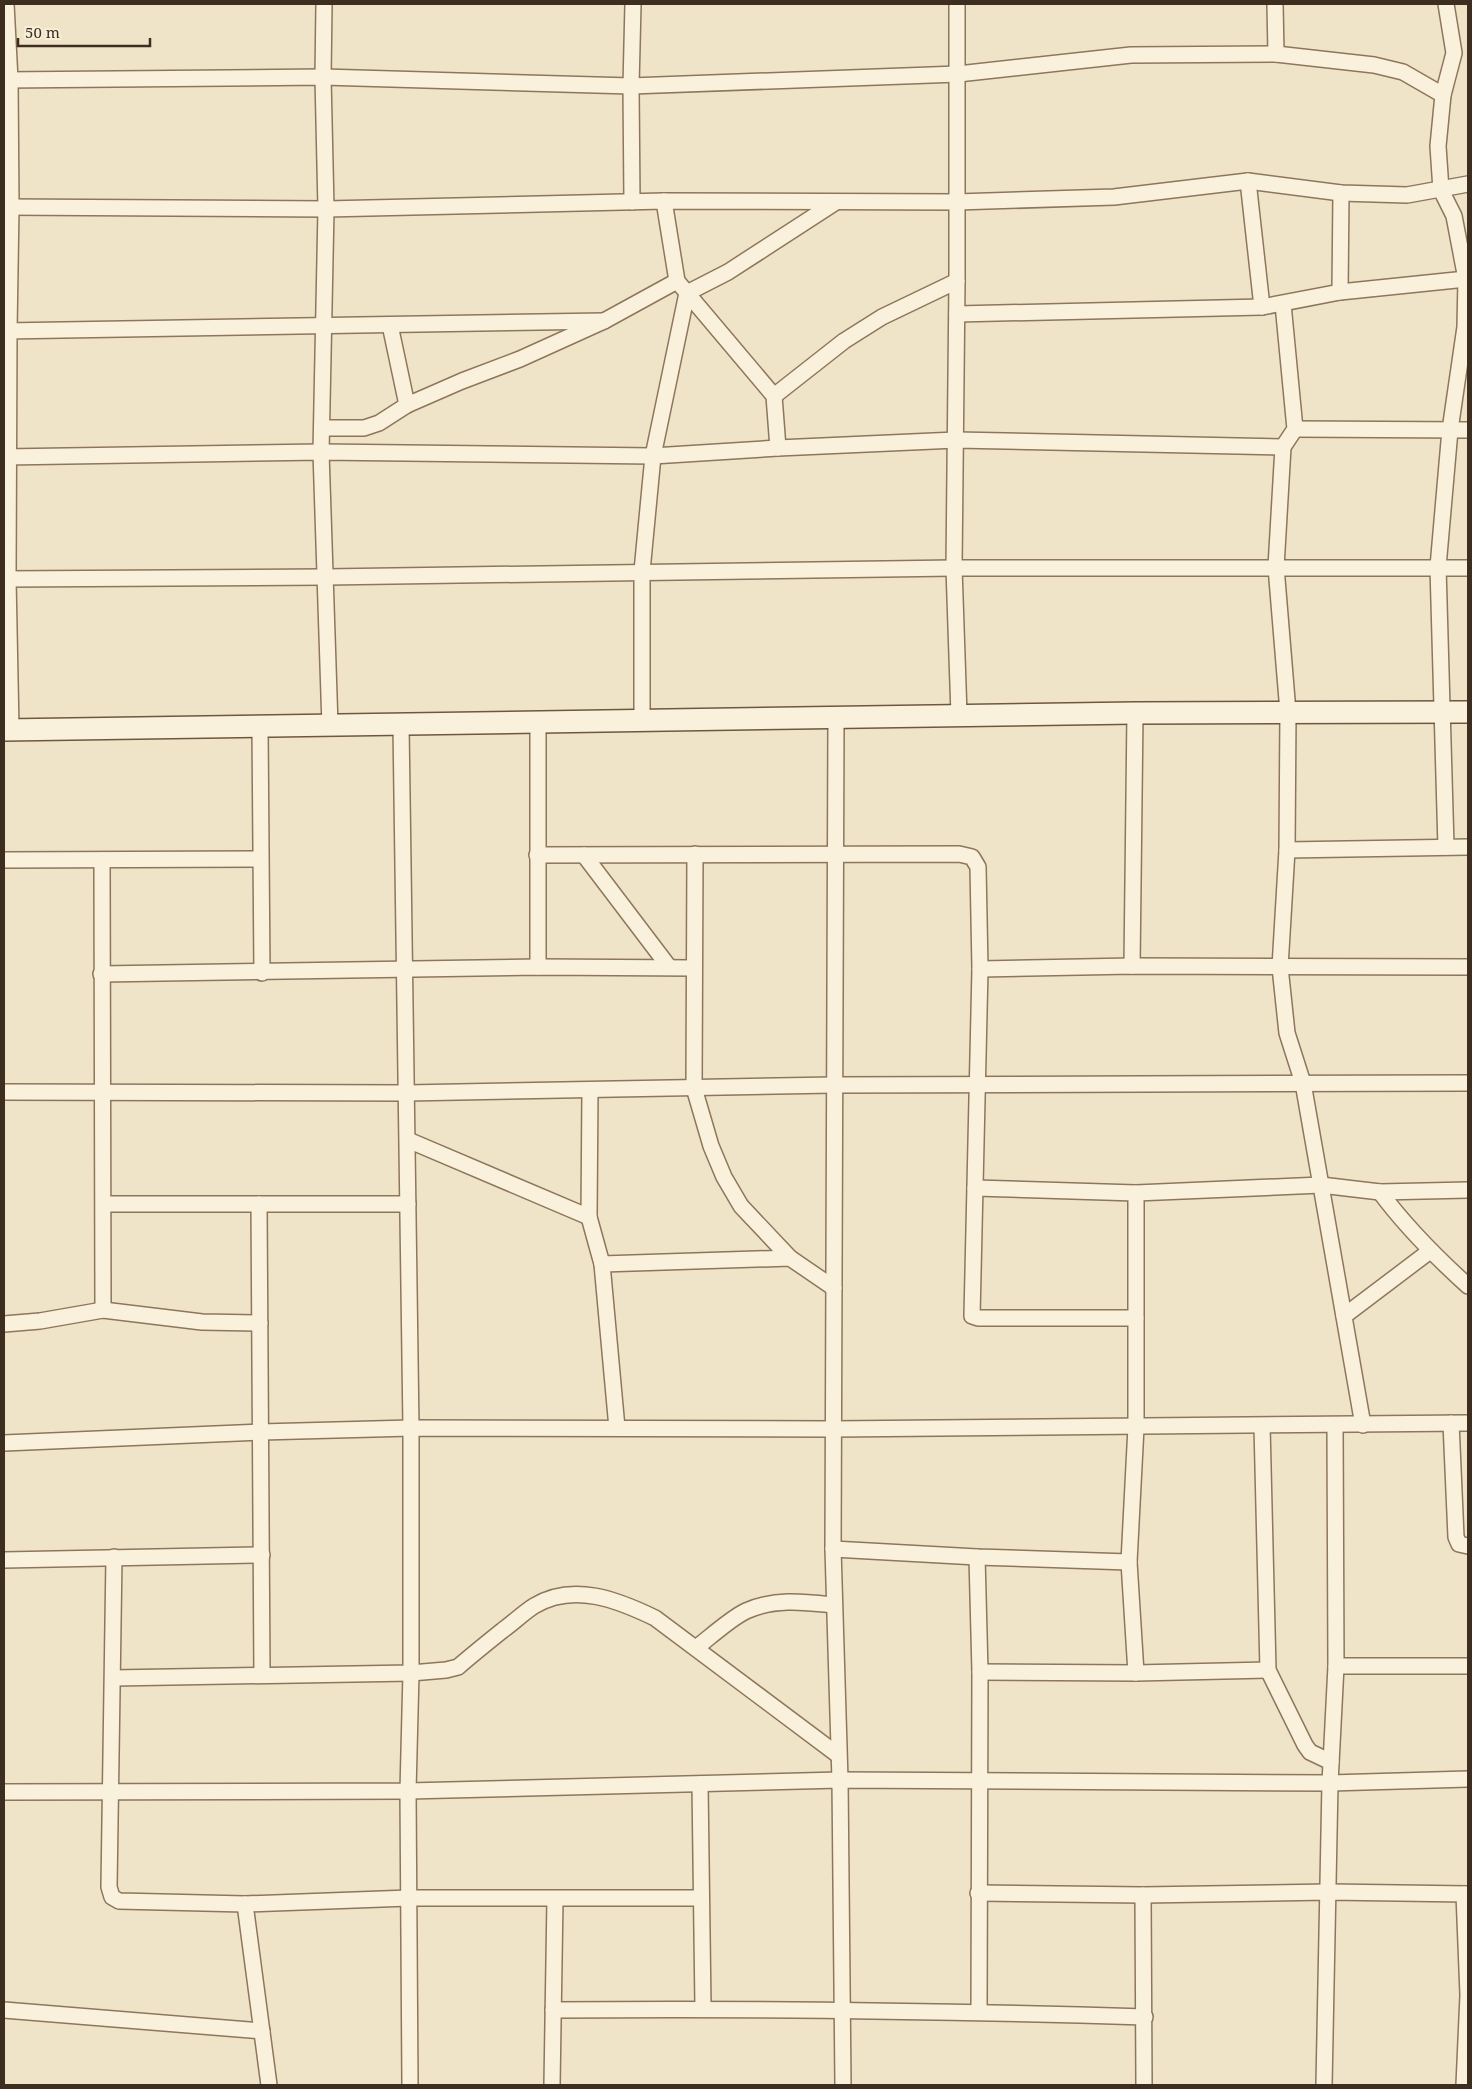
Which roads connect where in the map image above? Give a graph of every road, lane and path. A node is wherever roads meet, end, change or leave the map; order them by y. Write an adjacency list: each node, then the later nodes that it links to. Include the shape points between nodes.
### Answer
1 (6, 4): 11 (street)
2 (324, 4): 10 (street)
3 (634, 4): 12 (street)
4 (957, 4): 9 (street)
5 (1275, 4): 8 (street)
6 (1446, 4): 7 (street)
7 (1461, 52): 13 (street)
8 (1276, 54): 9 (street, via 1131,55); 13 (street, via 1374,65 1402,72)
9 (958, 74): 12 (street); 21 (street)
10 (323, 77): 11 (street); 12 (street); 23 (street)
11 (7, 80): 22 (street)
12 (631, 86): 19 (street)
13 (1442, 95): 16 (street, via 1438,146)
14 (1248, 181): 17 (street); 21 (street, via 1114,197); 31 (street)
15 (1468, 184): 16 (street)
16 (1441, 190): 17 (street, via 1407,195); 24 (street)
17 (1341, 192): 28 (street)
18 (664, 201): 19 (street); 20 (street); 26 (street)
19 (632, 202): 23 (street)
20 (836, 202): 21 (street); 29 (street, via 728,272)
21 (957, 202): 27 (street)
22 (8, 207): 23 (street); 37 (street)
23 (326, 209): 36 (street)
24 (1461, 217): 25 (street)
25 (1466, 279): 28 (street); 35 (street)
26 (677, 281): 29 (street); 33 (street)
27 (957, 281): 32 (street); 38 (street, via 874,322 844,341)
28 (1340, 292): 30 (street)
29 (687, 293): 38 (street); 48 (street)
30 (1283, 304): 31 (street); 41 (street)
31 (1262, 307): 32 (street)
32 (957, 314): 44 (street)
33 (604, 321): 34 (street); 39 (street)
34 (390, 325): 36 (street); 39 (street)
35 (1467, 327): 42 (street)
36 (323, 328): 37 (street); 40 (street)
37 (6, 331): 49 (street)
38 (774, 396): 46 (street)
39 (407, 405): 40 (street, via 364,428)
40 (322, 428): 47 (street)
41 (1295, 429): 42 (street); 45 (street)
42 (1450, 430): 43 (street); 51 (street)
43 (1468, 430)
44 (956, 440): 45 (street); 46 (street); 52 (street)
45 (1283, 447): 50 (street)
46 (778, 448): 48 (street)
47 (321, 452): 48 (street); 49 (street); 55 (street)
48 (653, 456): 54 (street)
49 (6, 457): 56 (street)
50 (1276, 567): 51 (street); 52 (street); 57 (street)
51 (1438, 567): 53 (street); 58 (street)
52 (954, 568): 54 (street); 61 (street)
53 (1468, 568)
54 (642, 571): 55 (street); 63 (street)
55 (326, 578): 56 (street); 67 (street)
56 (6, 579): 68 (street)
57 (1288, 712): 58 (street); 60 (street); 71 (street)
58 (1442, 712): 59 (street); 69 (street)
59 (1468, 712)
60 (1135, 713): 61 (street); 79 (street)
61 (959, 715): 62 (street)
62 (836, 718): 63 (street); 72 (street)
63 (642, 720): 64 (street)
64 (538, 722): 65 (street); 75 (street)
65 (401, 725): 67 (street); 86 (street)
66 (260, 726): 67 (street); 68 (street); 76 (street)
67 (330, 726)
68 (7, 729)
69 (1446, 847): 70 (street); 71 (street)
70 (1468, 847)
71 (1287, 850): 83 (street)
72 (837, 853): 74 (street); 85 (street, via 959,854 972,858 978,867); 92 (street)
73 (584, 854): 74 (street); 75 (street); 82 (street)
74 (695, 854): 84 (street)
75 (537, 855): 81 (street)
76 (260, 859): 78 (street); 87 (street)
77 (4, 860): 78 (street)
78 (102, 860): 88 (street)
79 (1132, 966): 83 (street); 85 (street)
80 (1468, 966): 83 (street)
81 (538, 967): 82 (street); 86 (street)
82 (669, 967): 84 (street)
83 (1280, 967): 89 (street, via 1288,1032)
84 (694, 968): 93 (street)
85 (980, 969): 91 (street)
86 (404, 970): 87 (street); 97 (street)
87 (262, 973): 88 (street)
88 (101, 974): 96 (street)
89 (1303, 1083): 90 (street); 91 (street); 99 (street)
90 (1468, 1083)
91 (978, 1084): 92 (street); 100 (street)
92 (834, 1085): 93 (street); 112 (street)
93 (694, 1088): 94 (street); 109 (street, via 724,1177 741,1206)
94 (590, 1090): 97 (street); 107 (street)
95 (4, 1092): 96 (street)
96 (102, 1092): 97 (street); 104 (street)
97 (407, 1093): 98 (street)
98 (408, 1140): 106 (street); 107 (street)
99 (1320, 1185): 102 (street); 103 (street); 114 (street)
100 (975, 1188): 103 (street); 115 (street, via 972,1316)
101 (1468, 1190): 102 (street)
102 (1380, 1192): 108 (street)
103 (1136, 1193): 115 (street)
104 (104, 1204): 105 (street); 113 (street)
105 (258, 1204): 106 (street); 116 (street)
106 (408, 1204): 124 (street)
107 (589, 1217): 110 (street)
108 (1430, 1251): 111 (street); 114 (street)
109 (790, 1258): 110 (street); 112 (street)
110 (602, 1264): 125 (street)
111 (1468, 1286)
112 (834, 1288): 126 (street)
113 (103, 1310): 116 (street, via 202,1322); 117 (street)
114 (1344, 1316): 121 (street)
115 (1136, 1318): 122 (street)
116 (260, 1323): 127 (street)
117 (4, 1324)
118 (1451, 1423): 119 (street); 121 (street); 129 (street, via 1456,1537 1459,1544)
119 (1468, 1423)
120 (1335, 1425): 121 (street); 123 (street); 138 (street)
121 (1363, 1425)
122 (1136, 1426): 123 (street); 126 (street); 135 (street)
123 (1262, 1426): 140 (street)
124 (411, 1428): 125 (street); 127 (street); 142 (street)
125 (617, 1428): 126 (street)
126 (833, 1429): 130 (street)
127 (261, 1432): 128 (street); 131 (street)
128 (4, 1443)
129 (1468, 1546)
130 (833, 1549): 133 (street); 136 (street)
131 (262, 1555): 132 (street); 144 (street)
132 (114, 1557): 134 (street); 145 (street)
133 (977, 1558): 135 (street); 141 (street)
134 (4, 1560)
135 (1130, 1562): 143 (street)
136 (834, 1605): 137 (street, via 795,1601 744,1611); 146 (street)
137 (696, 1648): 142 (street, via 655,1618 626,1604 598,1596 573,1595 552,1598 534,1606 458,1667); 146 (street)
138 (1336, 1666): 139 (street); 147 (street)
139 (1468, 1666)
140 (1268, 1670): 143 (street); 147 (street, via 1305,1745 1310,1752)
141 (980, 1672): 143 (street); 150 (street)
142 (411, 1673): 144 (street); 153 (street)
143 (1136, 1673)
144 (262, 1675): 145 (street)
145 (113, 1678): 155 (street)
146 (838, 1755): 149 (street)
147 (1331, 1762): 151 (street)
148 (1468, 1779): 151 (street)
149 (840, 1780): 150 (street); 152 (street); 168 (street)
150 (978, 1781): 151 (street); 157 (street)
151 (1330, 1783): 156 (street)
152 (700, 1784): 153 (street); 161 (street)
153 (408, 1791): 155 (street); 160 (street)
154 (4, 1792): 155 (street)
155 (110, 1792): 163 (street, via 109,1887 112,1897 119,1901)
156 (1329, 1892): 158 (street); 159 (street); 177 (street)
157 (978, 1893): 159 (street); 169 (street)
158 (1466, 1894): 164 (street)
159 (1143, 1895): 170 (street)
160 (409, 1898): 162 (street); 163 (street); 173 (street)
161 (701, 1898): 162 (street); 165 (street)
162 (555, 1899): 167 (street)
163 (245, 1904): 171 (street)
164 (1468, 1995): 178 (street)
165 (702, 2008): 167 (street); 168 (street)
166 (4, 2010): 171 (street)
167 (553, 2010): 174 (street)
168 (842, 2011): 169 (street); 175 (street)
169 (979, 2012): 170 (street)
170 (1145, 2017): 176 (street)
171 (262, 2031): 172 (street)
172 (269, 2085)
173 (410, 2085)
174 (552, 2085)
175 (843, 2085)
176 (1144, 2085)
177 (1324, 2085)
178 (1464, 2085)

